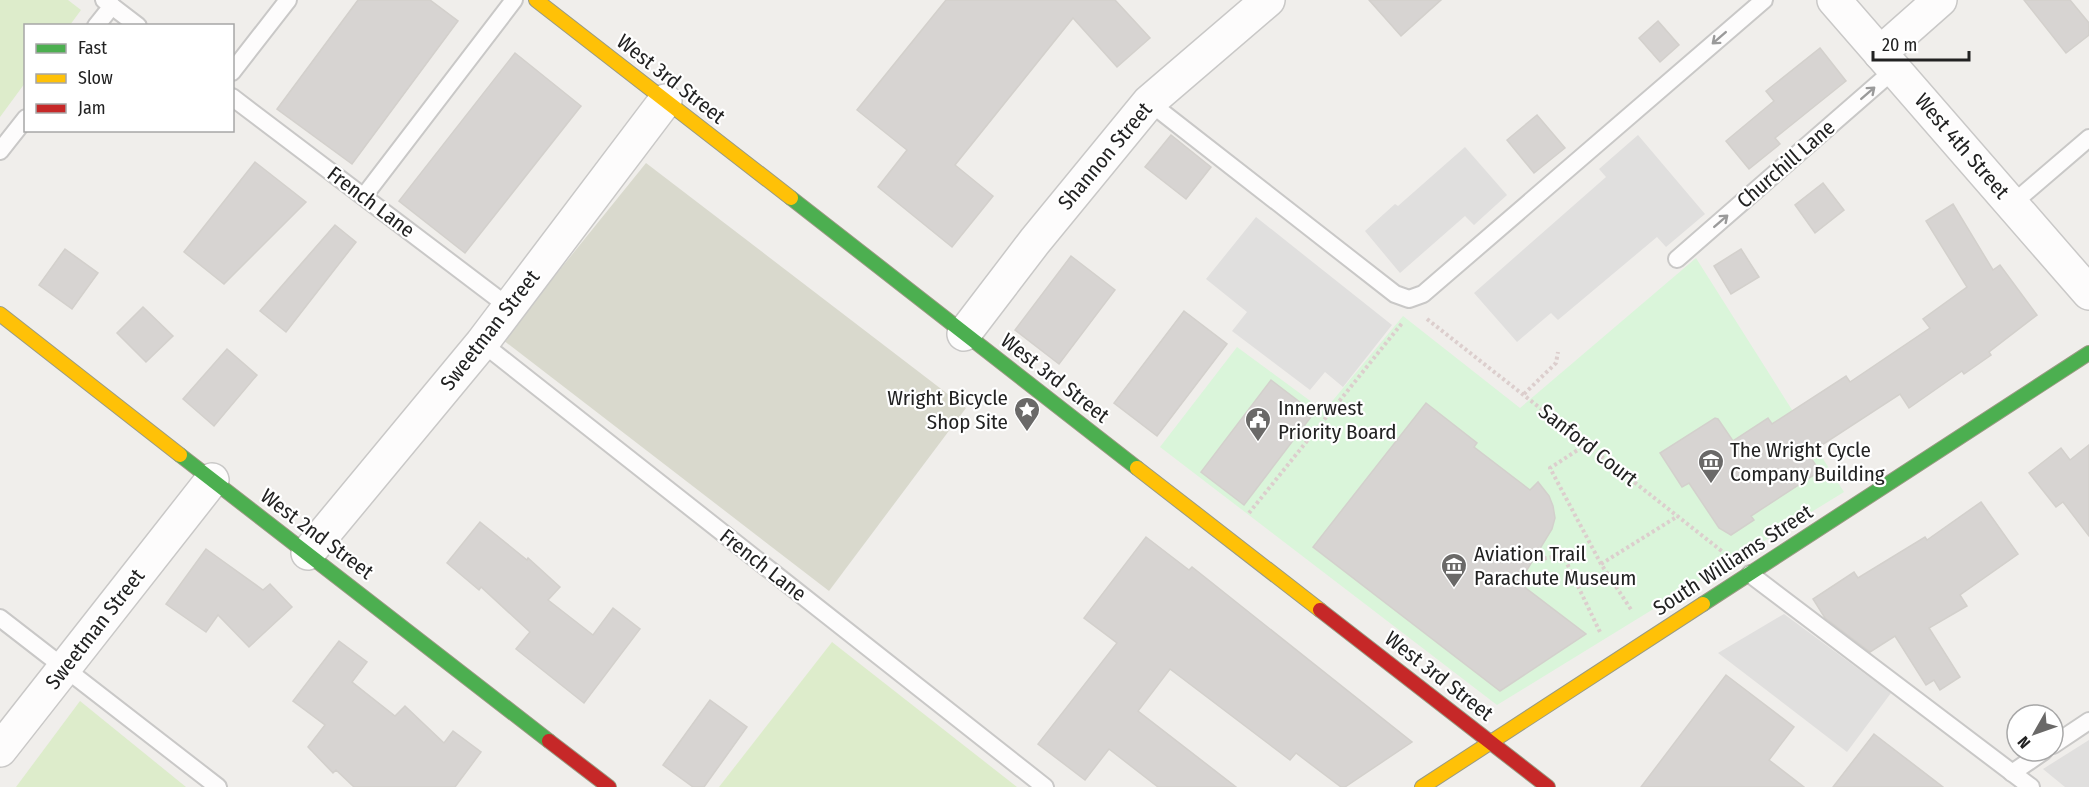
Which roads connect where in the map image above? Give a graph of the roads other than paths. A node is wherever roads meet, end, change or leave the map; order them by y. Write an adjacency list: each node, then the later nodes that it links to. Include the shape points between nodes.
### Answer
1 (288, 0): 12 (lane)
2 (514, 0): 19 (lane)
3 (536, 0): 14 (street, West 3rd Street)
4 (1268, 0): 15 (street, Shannon Street)
5 (1764, 0): 15 (lane, one-way to 15, via 1412,304)
6 (1834, 0): 11 (street, West 4th Street)
7 (1940, 0): 11 (street)
8 (108, 3): 9 (lane); 10 (lane)
9 (97, 24)
10 (135, 24)
11 (1888, 61): 20 (street, West 4th Street); 21 (lane, Churchill Lane, one-way to 11)
12 (234, 69)
13 (234, 98): 19 (lane, French Lane)
14 (665, 100): 23 (street, Sweetman Street); 25 (street, West 3rd Street)
15 (1149, 102): 25 (street, Shannon Street)
16 (24, 121): 18 (lane)
17 (2089, 138): 20 (lane)
18 (0, 151)
19 (364, 196): 23 (lane, French Lane)
20 (2012, 204): 22 (street, West 4th Street)
21 (1677, 259)
22 (2089, 293)
23 (509, 307): 26 (street, Sweetman Street)
24 (0, 314): 28 (street, West 2nd Street)
25 (964, 334): 35 (street, West 3rd Street)
26 (482, 344): 29 (street, Sweetman Street); 41 (lane, French Lane)
27 (2089, 353): 30 (street, South Williams Street)
28 (212, 480): 29 (street, West 2nd Street); 32 (street, Sweetman Street)
29 (308, 553): 40 (street, West 2nd Street)
30 (1750, 574): 35 (street, South Williams Street); 38 (lane)
31 (0, 618): 32 (lane)
32 (64, 668): 36 (street, Sweetman Street); 39 (lane)
33 (2089, 721): 34 (lane)
34 (2065, 737)
35 (1491, 743): 42 (street, South Williams Street); 43 (street, West 3rd Street)
36 (0, 750)
37 (2027, 763): 38 (lane)
38 (2012, 773): 44 (lane)
39 (218, 787)
40 (609, 787)
41 (1045, 787)
42 (1422, 787)
43 (1548, 787)
44 (2031, 787)

